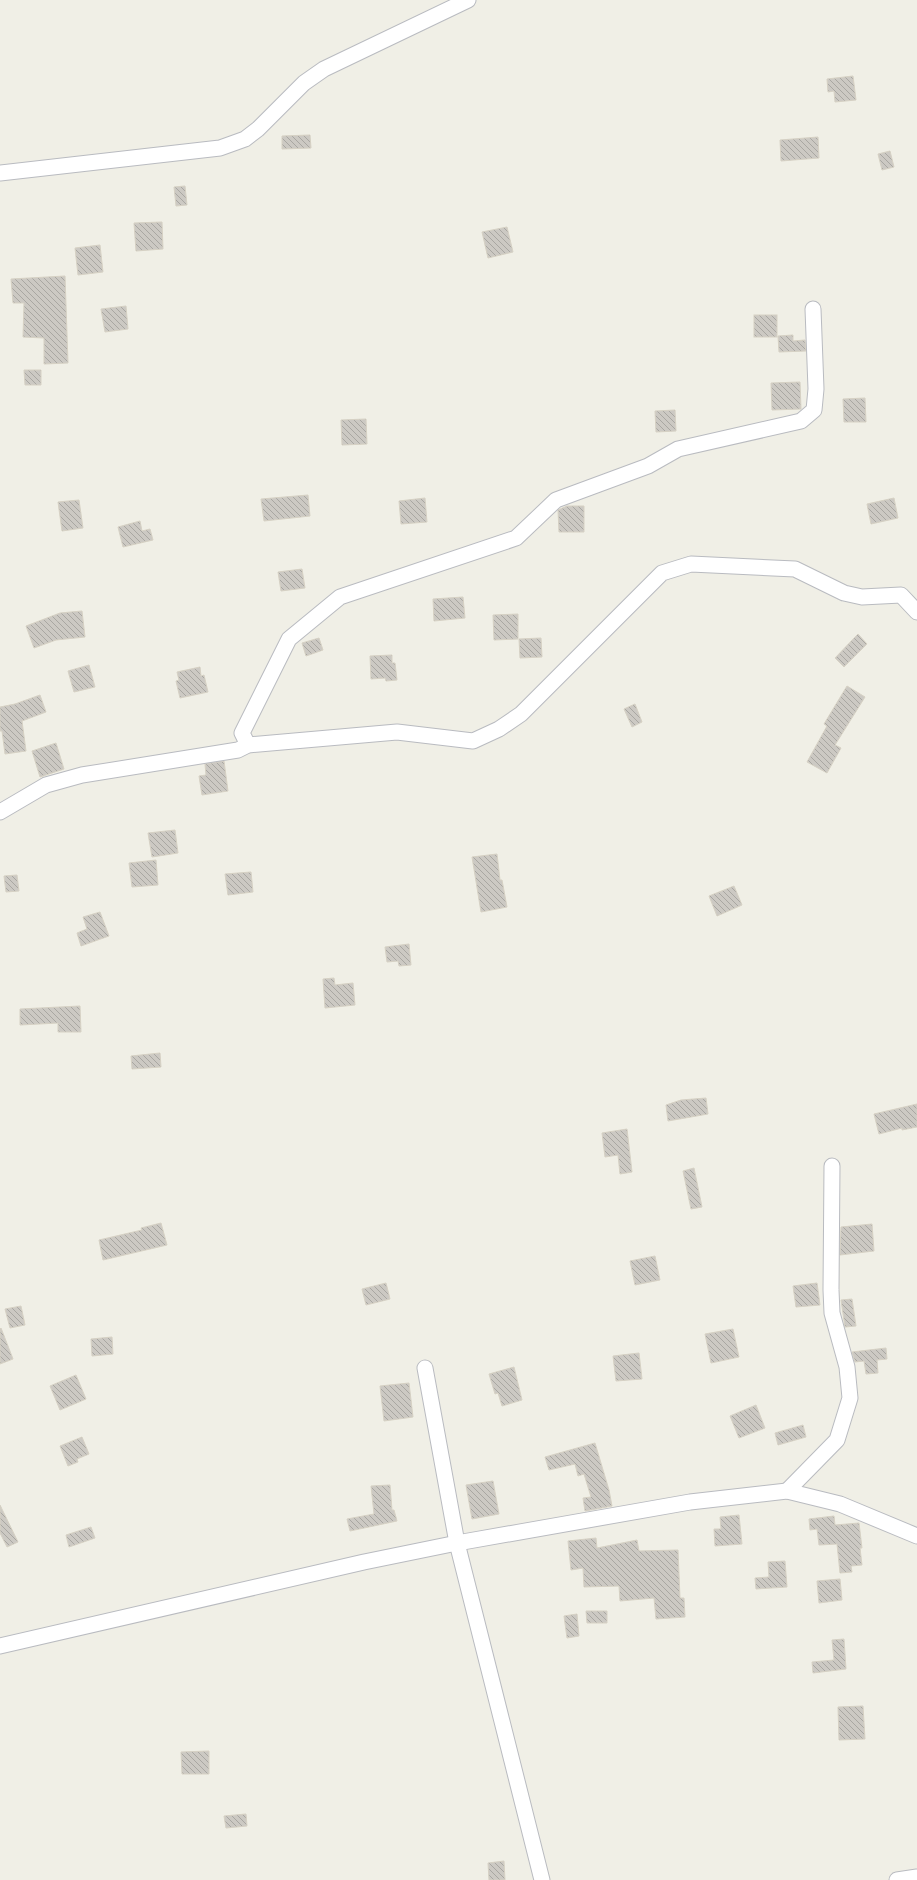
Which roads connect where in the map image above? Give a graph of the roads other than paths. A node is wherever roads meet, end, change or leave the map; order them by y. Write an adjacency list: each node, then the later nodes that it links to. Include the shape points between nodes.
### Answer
1 (468, 0): 2 (street, via 324,69 304,83 245,139 220,148)
2 (0, 173)
3 (813, 308): 5 (street, via 815,403 814,410 801,421 678,449 648,466 556,500 516,538 340,598 289,639 242,733)
4 (917, 612): 5 (street, via 901,595 862,597 844,593 796,569 691,564 662,573 521,714 500,729 473,741 397,732)
5 (248, 745): 6 (street, via 238,750 74,777 46,785)
6 (0, 812)
7 (832, 1166): 9 (street, via 832,1313 847,1367 850,1398 837,1440)
8 (425, 1368): 11 (street)
9 (787, 1491): 10 (street, via 840,1504); 11 (street, via 690,1502)
10 (917, 1536)
11 (457, 1543): 12 (street); 14 (street)
12 (0, 1646)
13 (917, 1877): 15 (street)
14 (542, 1880)
15 (897, 1880)

